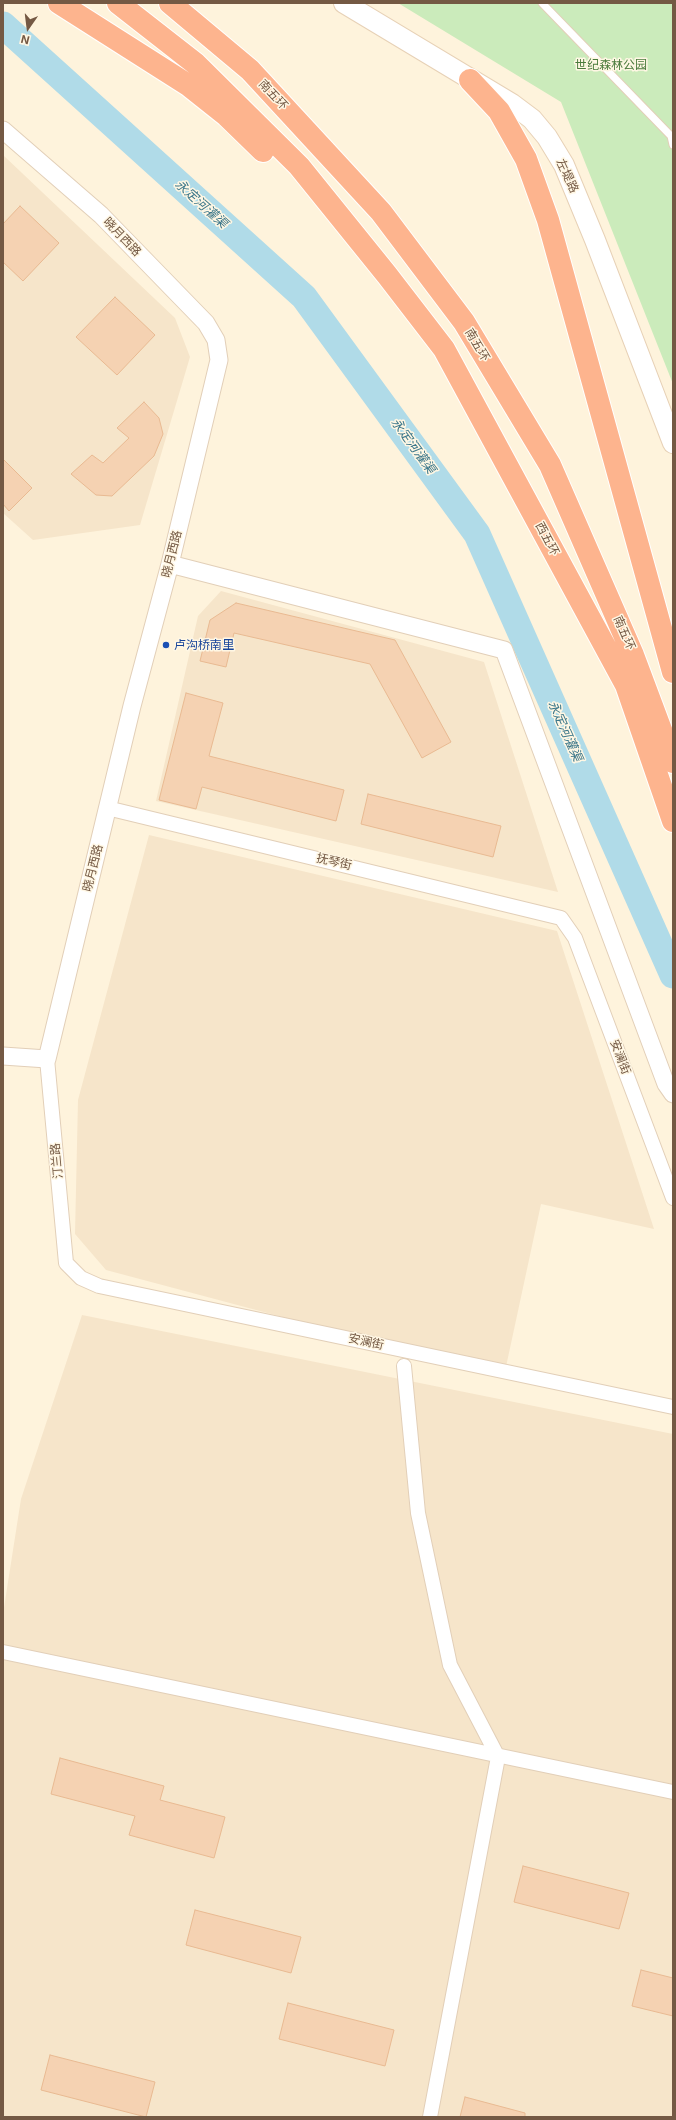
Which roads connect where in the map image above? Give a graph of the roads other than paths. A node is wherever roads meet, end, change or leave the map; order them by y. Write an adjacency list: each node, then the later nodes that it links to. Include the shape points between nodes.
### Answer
1 (59, 3): 9 (highway, via 188,85 227,116)
2 (118, 3): 9 (highway, via 196,64 299,166)
3 (170, 3): 13 (highway, 南五环, via 250,70 381,212 464,322 550,465 633,655)
4 (344, 3): 6 (main road, 左堤路)
5 (542, 3): 8 (lane, via 671,136)
6 (470, 80): 10 (main road, 左堤路, via 512,104 532,119 547,137 564,165); 12 (highway, via 500,111 526,159 545,213)
7 (3, 130): 11 (street, 晓月西路, via 101,215 206,323 216,340 219,360)
8 (673, 145)
9 (387, 275): 15 (highway, 西五环, via 444,349 626,685)
10 (673, 443)
11 (170, 564): 14 (street, 晓月西路); 19 (street, via 504,650 666,1084)
12 (673, 672)
13 (673, 762)
14 (107, 808): 16 (street, 抚琴街); 18 (street, 晓月西路)
15 (673, 821)
16 (561, 918): 20 (street, 安澜街, via 575,938)
17 (3, 1056): 18 (street)
18 (47, 1059): 21 (street, 汀兰路)
19 (673, 1094)
20 (673, 1198)
21 (66, 1263): 23 (street, 安澜街, via 81,1278 98,1286)
22 (404, 1366): 25 (street, via 418,1513 450,1665)
23 (673, 1407)
24 (3, 1652): 25 (street)
25 (498, 1757): 26 (street); 27 (street)
26 (673, 1792)
27 (430, 2117)

